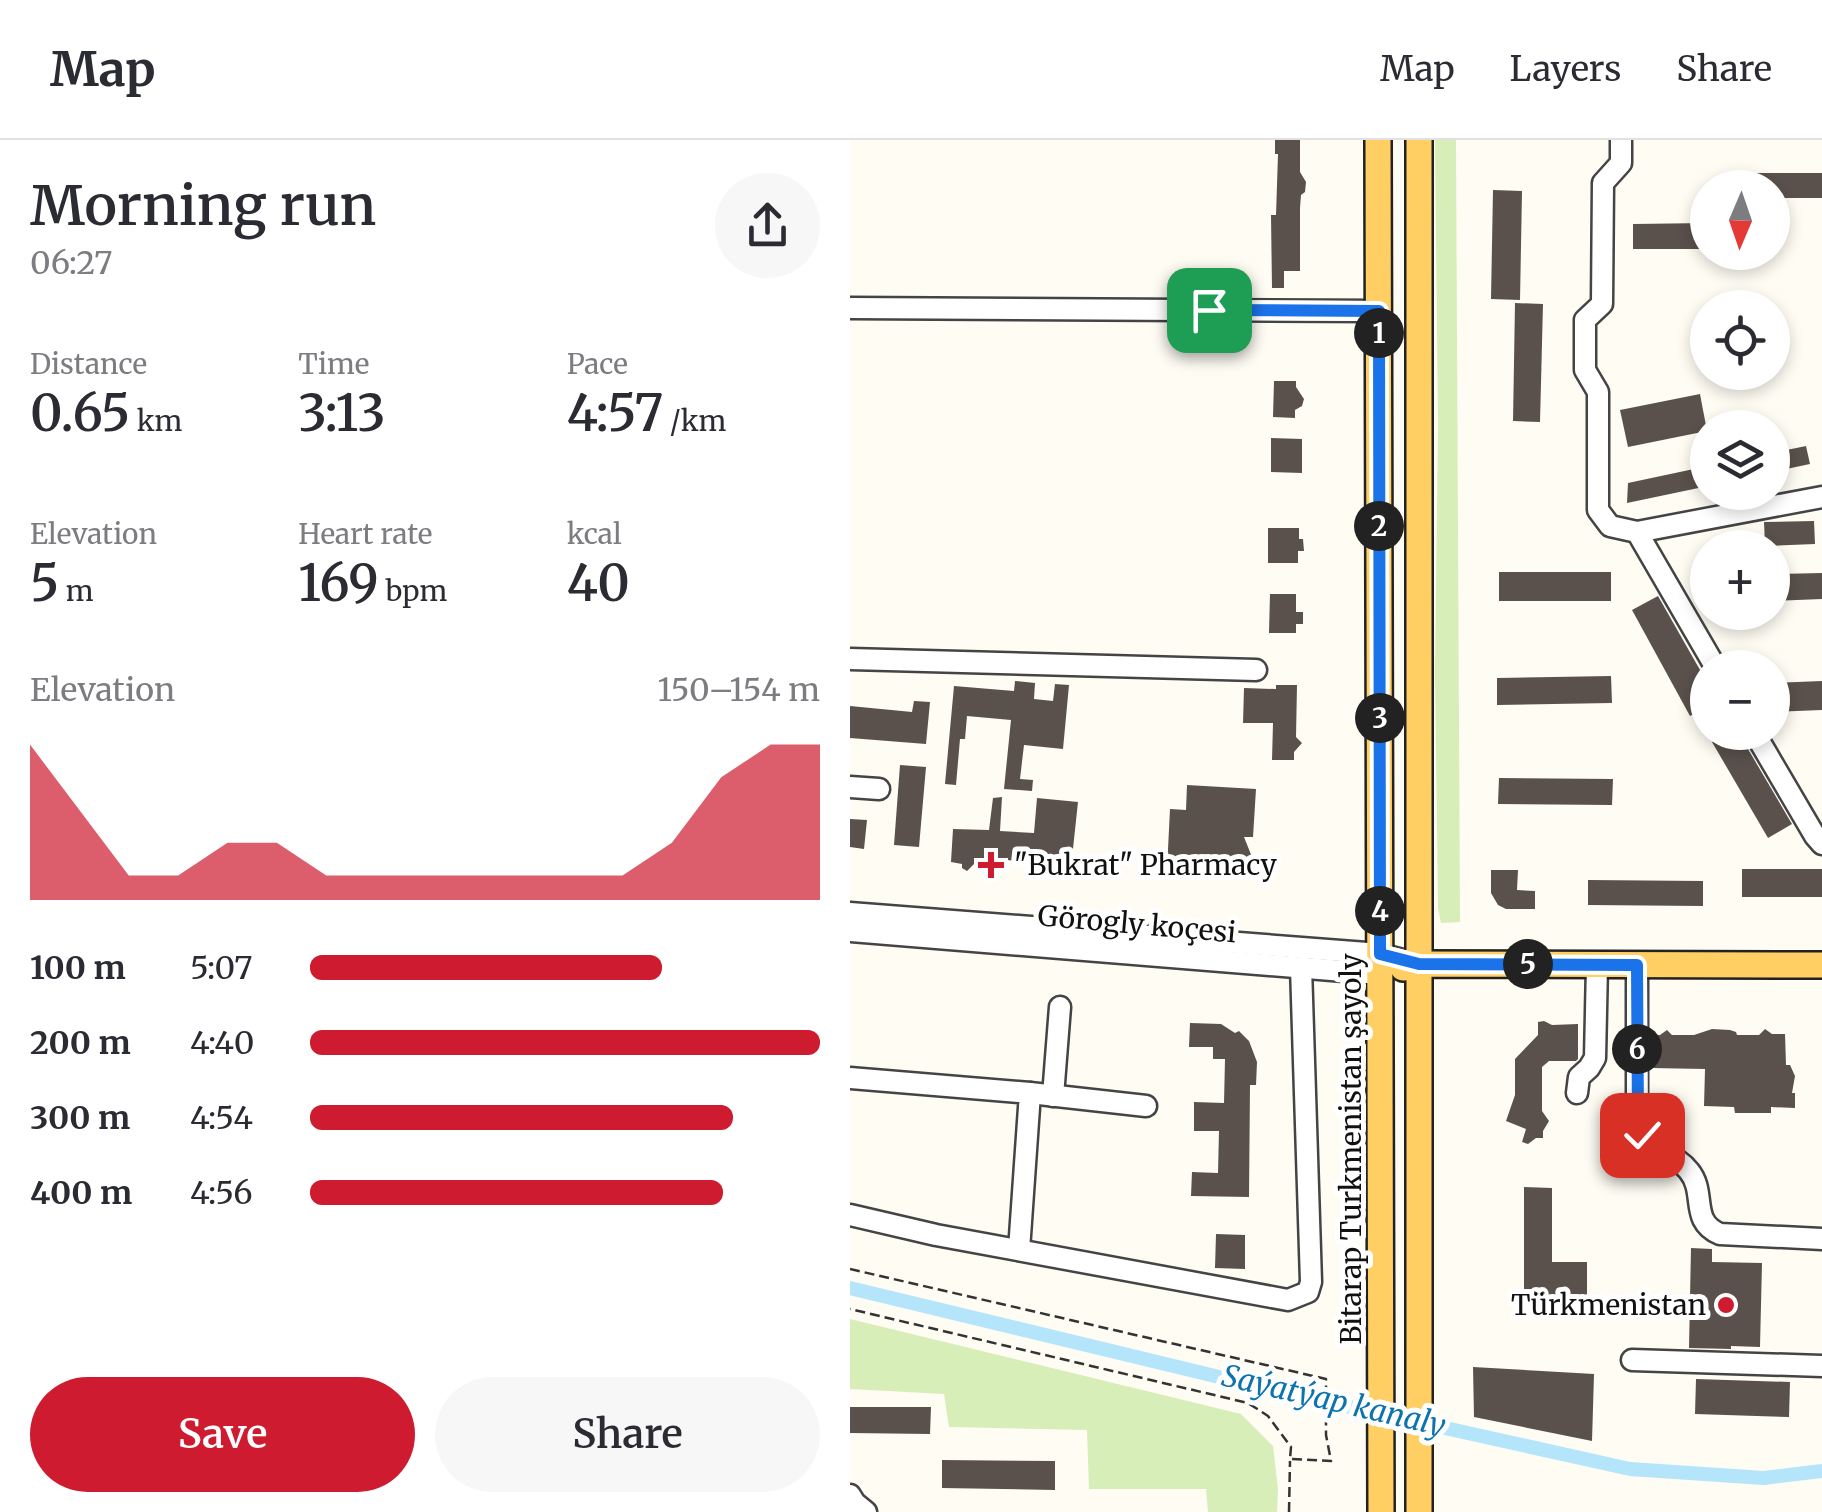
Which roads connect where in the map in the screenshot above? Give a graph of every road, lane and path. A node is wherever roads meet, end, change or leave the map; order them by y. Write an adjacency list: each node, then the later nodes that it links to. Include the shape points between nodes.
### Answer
1 (1378, 140): 5 (main road, Bitarap Turkmenistan şayoly)
2 (1419, 140): 18 (main road)
3 (1621, 140): 7 (street, via 1622,163 1603,183 1602,304 1586,320 1584,370 1598,392 1598,510 1610,526)
4 (850, 308): 5 (street)
5 (1379, 311): 17 (main road, Bitarap Turkmenistan şayoly)
6 (1822, 497): 7 (street)
7 (1637, 532): 8 (street)
8 (1706, 650)
9 (850, 659): 10 (street)
10 (1256, 670)
11 (1765, 750): 14 (street)
12 (850, 787): 13 (street)
13 (879, 790)
14 (1822, 844)
15 (850, 913): 17 (street, Görogly koçesi)
16 (850, 931): 22 (street, Görogly koçesi)
17 (1380, 964): 18 (main road, Görogly koçesi); 22 (street, Görogly koçesi); 40 (main road, Bitarap Turkmenistan şayoly)
18 (1419, 964): 19 (main road, Görogly koçesi); 41 (main road)
19 (1598, 964): 20 (main road, Görogly koçesi); 26 (street, via 1595,1058 1579,1077)
20 (1637, 965): 21 (main road, Görogly koçesi); 30 (street, via 1642,1135 1687,1168 1711,1230)
21 (1822, 965)
22 (1301, 967): 31 (street, via 1308,1292 1288,1300)
23 (1060, 1007): 27 (street)
24 (850, 1078): 25 (street)
25 (1030, 1093): 27 (street); 31 (street)
26 (1577, 1093)
27 (1053, 1096): 28 (street)
28 (1146, 1106)
29 (850, 1215): 31 (street)
30 (1822, 1240)
31 (1018, 1250)
32 (850, 1269): 36 (path, via 1326,1380 1331,1461)
33 (850, 1309): 36 (path, via 1248,1404 1268,1416 1291,1447)
34 (1632, 1360): 35 (street)
35 (1822, 1366)
36 (1290, 1459): 39 (path)
37 (850, 1496): 38 (street)
38 (866, 1512)
39 (1289, 1512)
40 (1381, 1512)
41 (1418, 1512)

